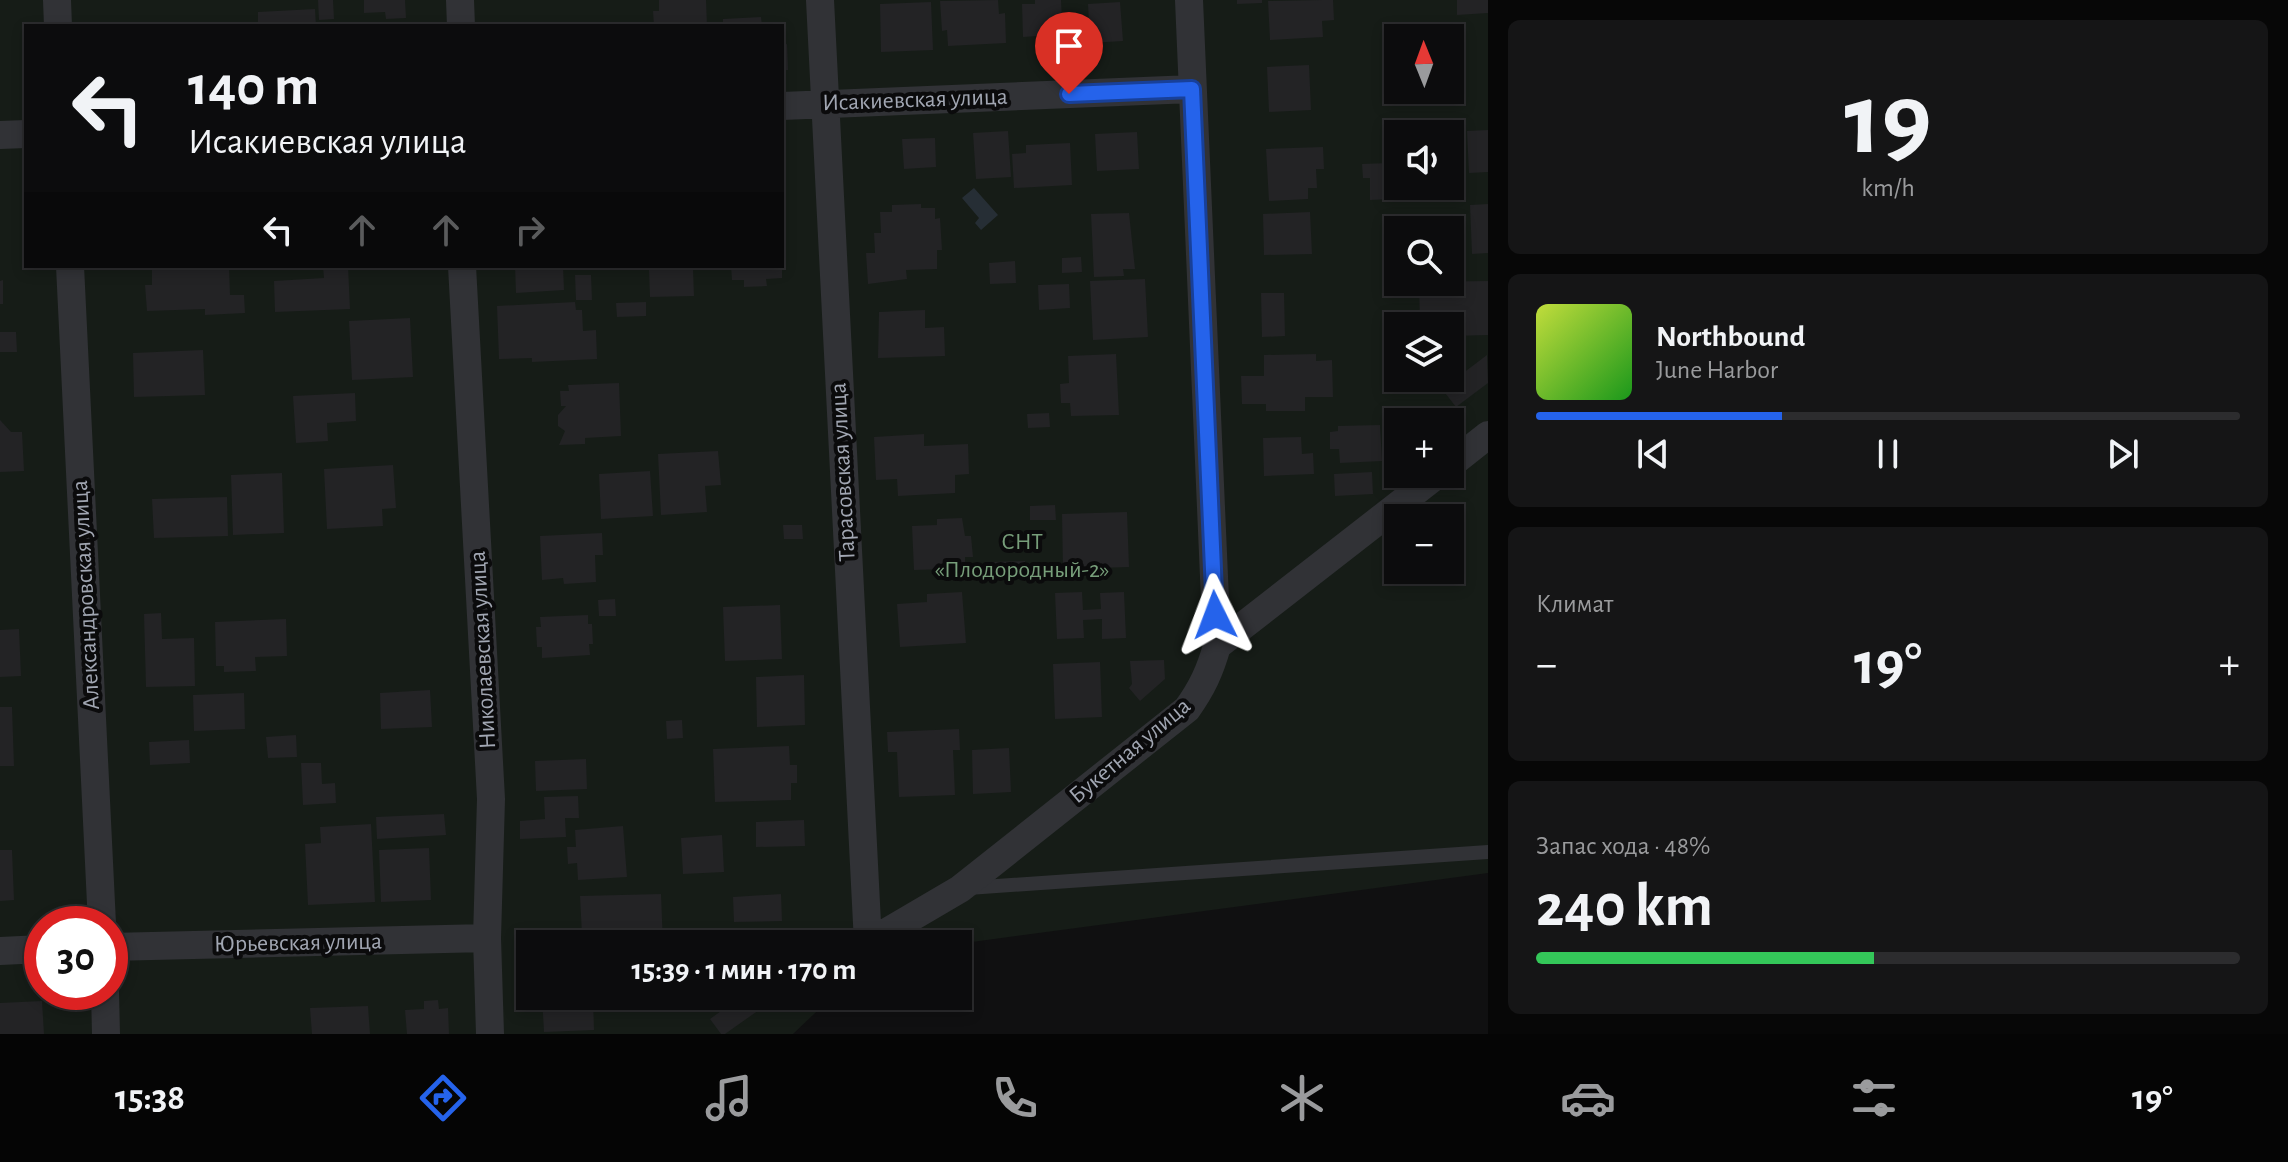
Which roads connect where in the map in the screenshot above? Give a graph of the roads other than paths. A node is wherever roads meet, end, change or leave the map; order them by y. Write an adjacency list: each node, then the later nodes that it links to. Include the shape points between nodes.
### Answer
1 (57, 0): 5 (street)
2 (460, 0): 6 (street)
3 (820, 0): 8 (street, Тарасовская улица)
4 (1189, 0): 7 (street)
5 (58, 24)
6 (461, 24)
7 (1192, 89): 8 (street, Исакиевская улица); 17 (street)
8 (824, 104): 9 (street, Исакиевская улица); 21 (street, Тарасовская улица)
9 (784, 106)
10 (24, 134): 11 (street)
11 (0, 135)
12 (70, 268): 20 (street, Александровская улица)
13 (462, 268): 23 (street, Николаевская улица, via 491,799)
14 (1488, 435): 15 (street)
15 (1464, 454)
16 (1420, 488): 17 (street)
17 (1217, 646): 19 (street, Букетная улица, via 1202,687 1187,709)
18 (1488, 852): 19 (lane)
19 (960, 889): 22 (street, Букетная улица)
20 (101, 906)
21 (867, 930)
22 (890, 930)
23 (487, 938): 24 (street, Юрьевская улица); 29 (street, Николаевская улица)
24 (128, 947)
25 (24, 950): 26 (street)
26 (0, 951)
27 (105, 1010): 28 (street)
28 (106, 1034)
29 (490, 1034)

